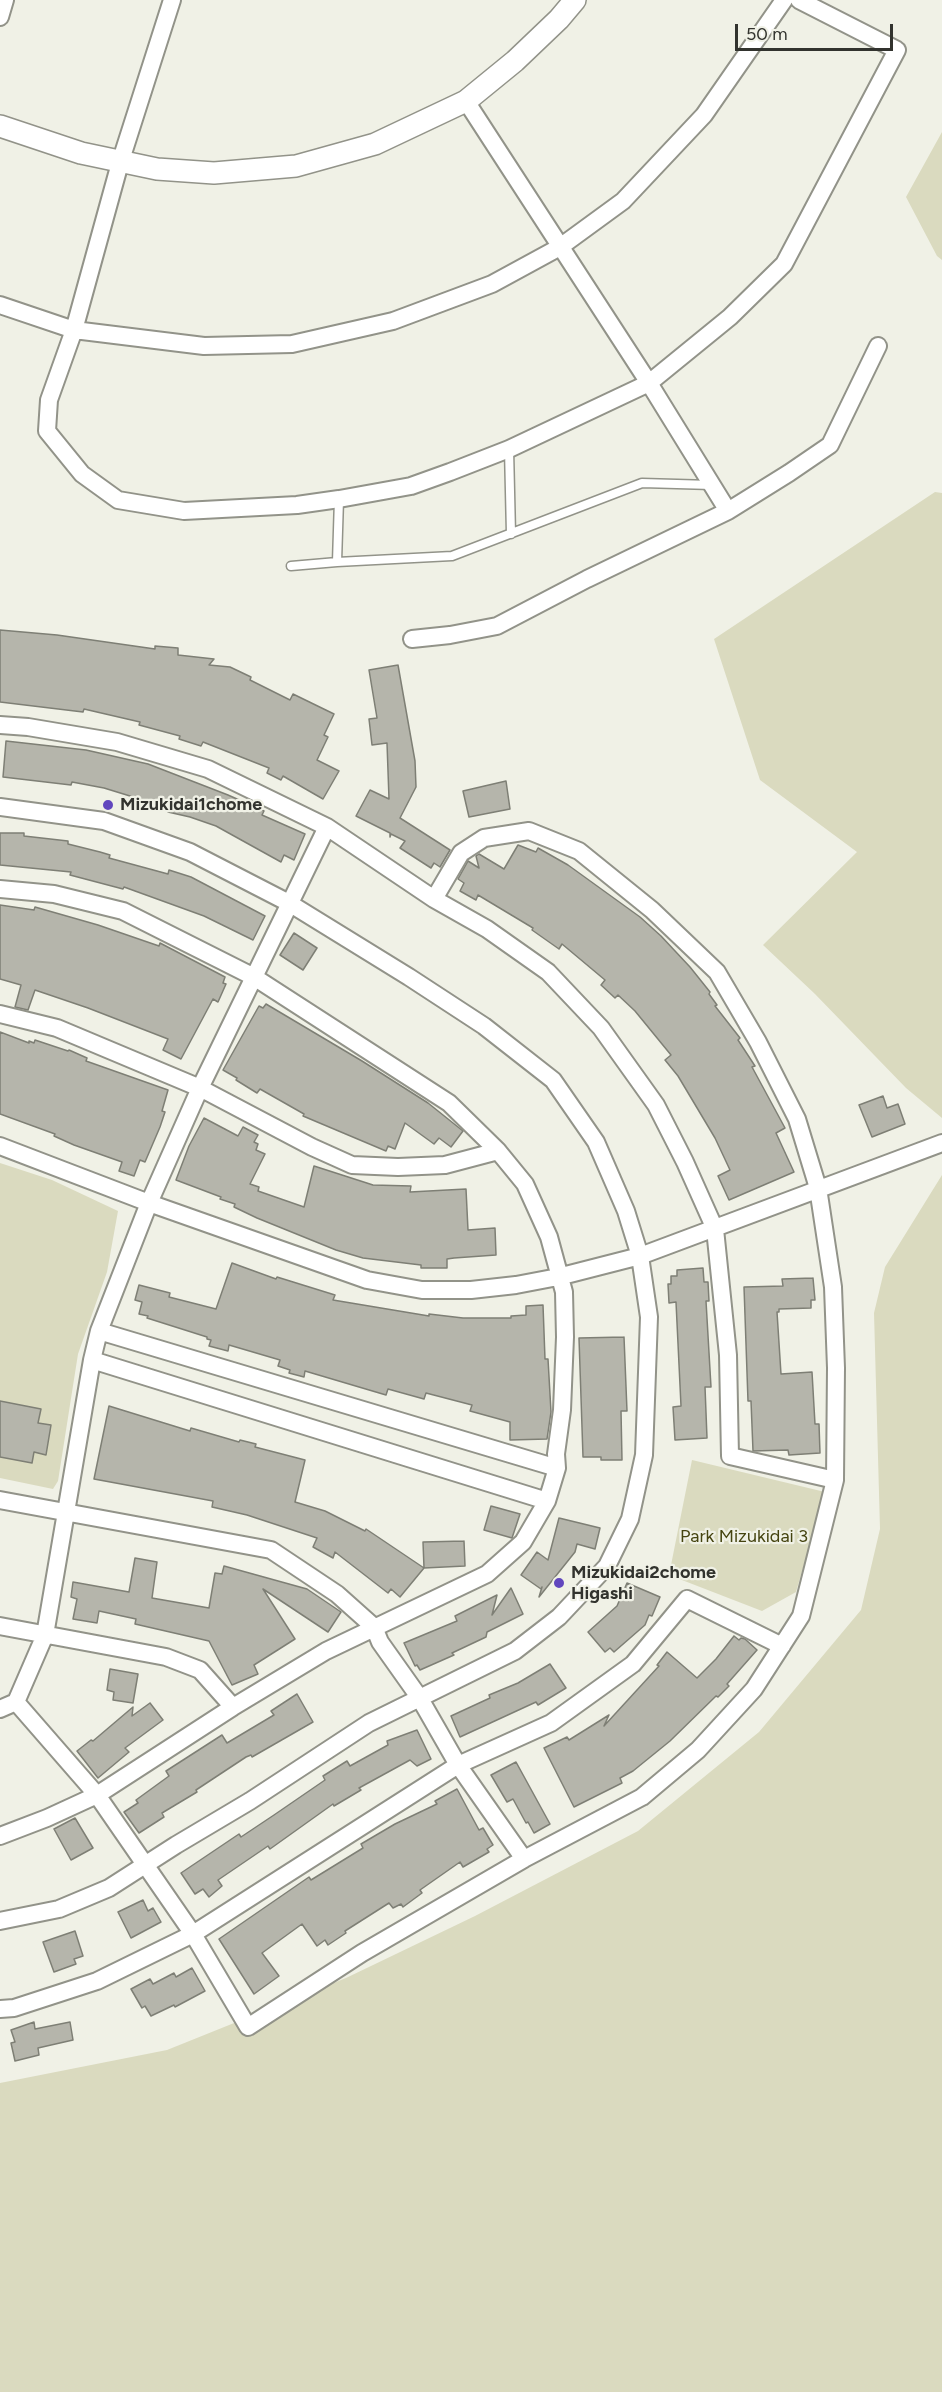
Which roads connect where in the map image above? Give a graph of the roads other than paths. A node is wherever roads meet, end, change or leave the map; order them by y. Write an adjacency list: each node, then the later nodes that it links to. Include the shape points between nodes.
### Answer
1 (5, 0): 6 (street)
2 (172, 0): 9 (street)
3 (575, 0): 7 (street, via 515,62)
4 (784, 0): 10 (street, via 704,115 663,161 622,201)
5 (799, 0): 14 (street, via 897,50 784,264 730,317)
6 (0, 17)
7 (466, 100): 9 (street, via 375,144 296,166 214,173); 10 (street)
8 (0, 126): 9 (street)
9 (120, 163): 12 (street)
10 (560, 247): 12 (street, via 492,284 393,321 292,344 204,346); 14 (street)
11 (0, 304): 12 (street)
12 (74, 330): 17 (street, via 49,400 47,431 82,474 118,500 184,511)
13 (878, 346): 18 (street, via 830,445)
14 (649, 383): 15 (street); 16 (street)
15 (509, 448): 17 (street, via 411,486); 19 (lane)
16 (712, 485): 18 (street); 19 (lane, via 642,483)
17 (339, 499): 20 (lane)
18 (728, 511): 22 (street, via 497,626)
19 (511, 534): 20 (lane, via 452,556)
20 (337, 562): 21 (lane)
21 (291, 566)
22 (412, 639)
23 (0, 724): 25 (street, via 117,742 208,769)
24 (0, 807): 28 (street, via 104,820 190,852)
25 (327, 827): 27 (street); 28 (street)
26 (0, 889): 29 (street, via 54,894 123,911)
27 (434, 899): 35 (street, via 461,853 484,838 529,831 579,851 652,910 717,972 797,1119); 37 (street, via 487,929 548,972 602,1028 656,1105)
28 (289, 903): 29 (street); 38 (street, via 484,1026 553,1080 596,1142 626,1211)
29 (254, 977): 31 (street); 34 (street, via 449,1103)
30 (0, 1014): 31 (street, via 57,1028)
31 (200, 1088): 34 (street, via 352,1165 445,1165); 36 (street)
32 (942, 1143): 35 (street)
33 (0, 1146): 36 (street)
34 (498, 1151): 39 (street, via 525,1184 549,1237)
35 (818, 1188): 37 (street); 43 (street, via 832,1287)
36 (149, 1203): 39 (street, via 368,1280 422,1290 471,1290); 40 (street)
37 (715, 1229): 38 (street); 43 (street, via 728,1355 730,1456)
38 (640, 1256): 39 (street); 51 (street, via 649,1317 644,1455 630,1519 607,1566 559,1617 515,1651)
39 (558, 1277): 42 (street, via 564,1292 565,1337)
40 (99, 1331): 41 (street); 42 (street)
41 (92, 1360): 45 (street); 46 (street)
42 (557, 1468): 45 (street)
43 (835, 1480): 50 (street, via 801,1616)
44 (0, 1500): 46 (street)
45 (547, 1501): 48 (street, via 523,1542 487,1574)
46 (67, 1512): 48 (street, via 271,1550 337,1594); 49 (street)
47 (0, 1626): 49 (street)
48 (374, 1627): 51 (street, via 380,1642); 53 (street)
49 (45, 1635): 52 (street); 53 (street, via 166,1657 200,1670)
50 (782, 1646): 55 (street, via 687,1599 633,1664 602,1688 551,1723); 58 (street, via 754,1689 698,1750 650,1791)
51 (419, 1697): 55 (street); 59 (street, via 369,1723)
52 (16, 1702): 54 (street); 56 (street)
53 (233, 1707): 56 (street)
54 (0, 1709)
55 (459, 1765): 58 (street); 61 (street)
56 (97, 1795): 57 (street); 59 (street)
57 (0, 1836)
58 (524, 1858): 61 (street, via 362,1953 248,2027)
59 (144, 1865): 60 (street, via 109,1887 59,1910); 61 (street)
60 (0, 1921)
61 (193, 1934): 62 (street, via 97,1981)
62 (0, 2009)

